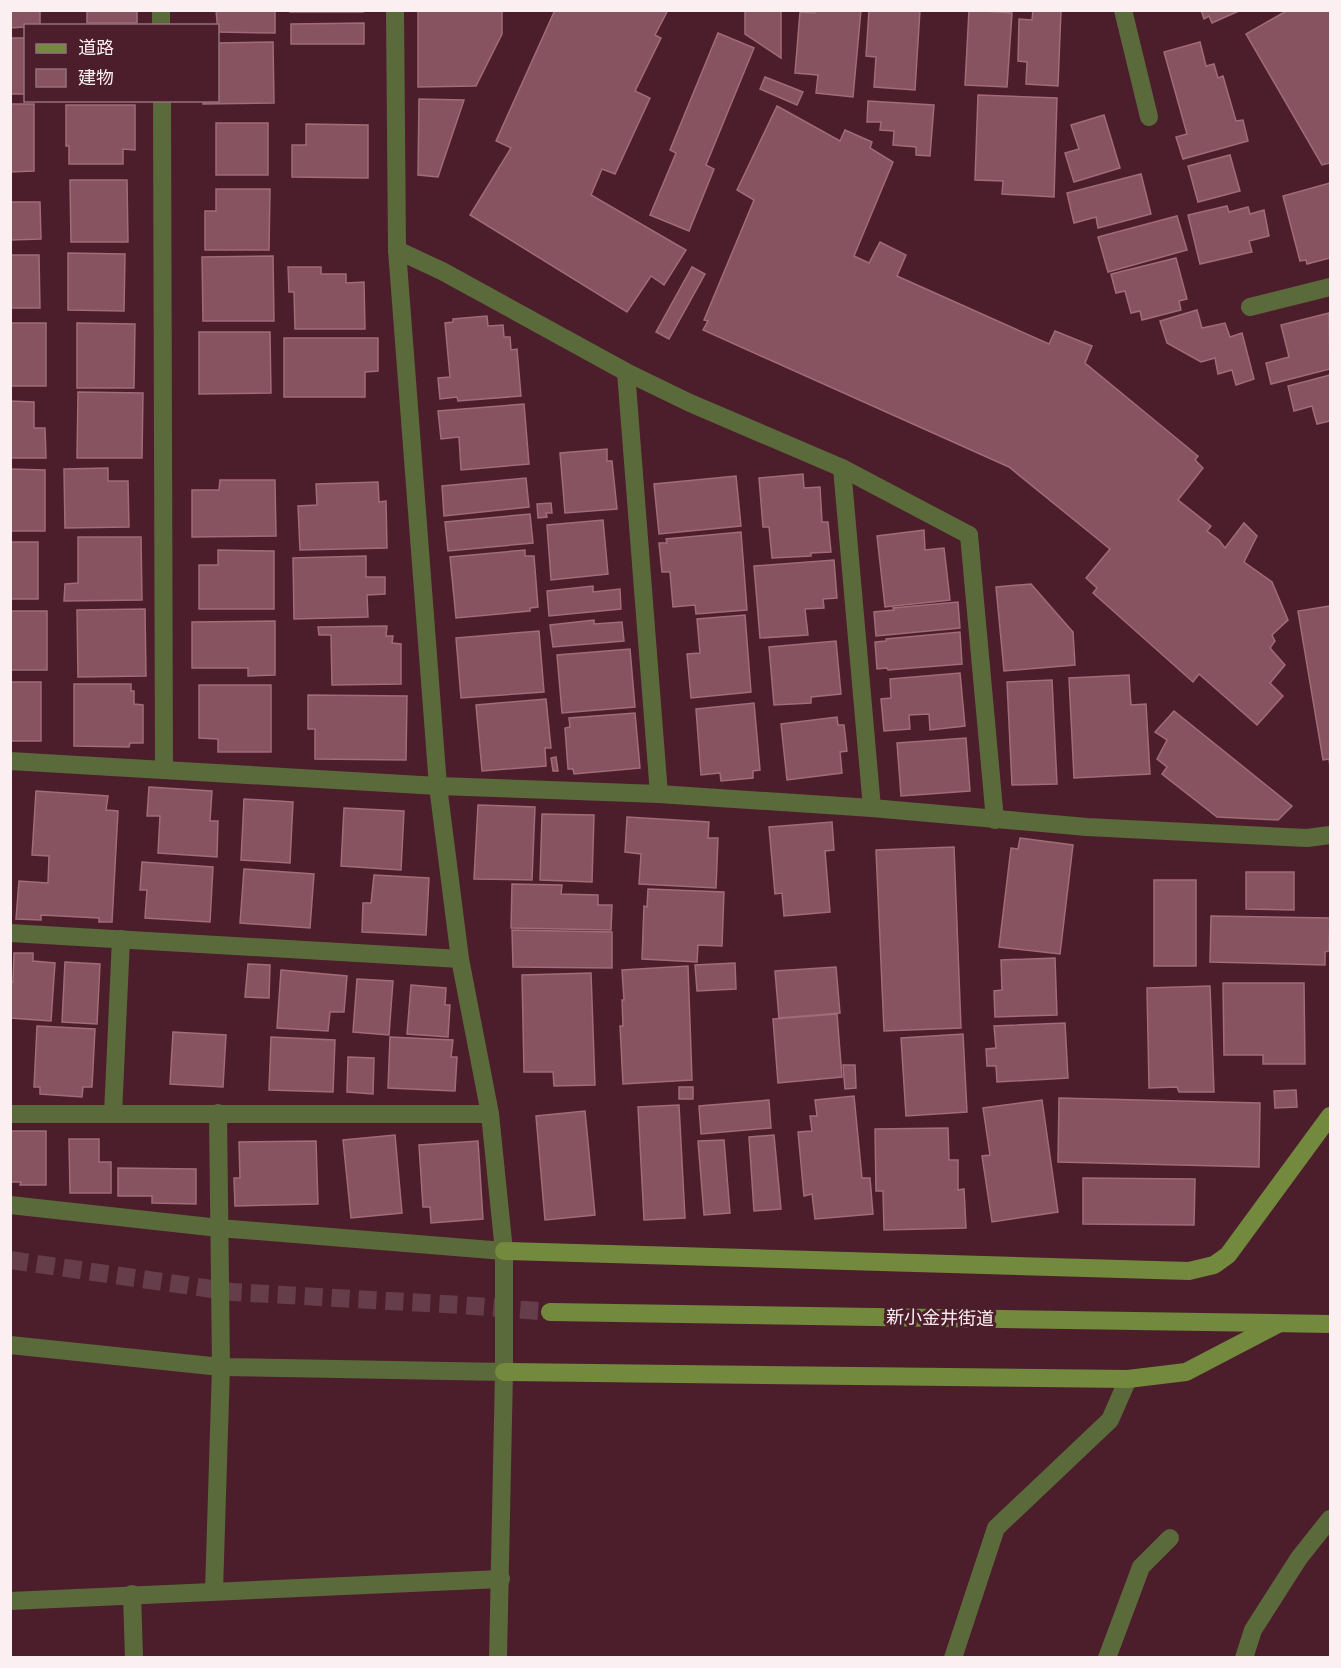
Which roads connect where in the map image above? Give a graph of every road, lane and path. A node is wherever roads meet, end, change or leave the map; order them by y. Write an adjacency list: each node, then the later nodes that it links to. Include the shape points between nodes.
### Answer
1 (395, 10): 5 (street)
2 (1123, 10): 4 (street)
3 (162, 102): 11 (street)
4 (1149, 117)
5 (397, 249): 8 (street); 12 (street)
6 (1330, 287): 7 (street)
7 (1250, 307)
8 (626, 372): 9 (street); 13 (street)
9 (842, 468): 14 (street); 15 (street, via 969,535)
10 (10, 762): 11 (street)
11 (164, 770): 12 (street)
12 (438, 786): 13 (street); 19 (street)
13 (659, 794): 14 (street)
14 (872, 808): 15 (street)
15 (995, 820): 16 (street, via 1261,836)
16 (1330, 835)
17 (10, 933): 18 (street)
18 (121, 939): 19 (street); 22 (street)
19 (460, 959): 23 (street)
20 (218, 1113): 22 (street); 23 (street); 26 (street)
21 (10, 1114): 22 (street)
22 (112, 1114)
23 (490, 1114): 27 (street)
24 (1330, 1116): 27 (main road, via 1228,1255 1214,1265 1189,1270)
25 (10, 1205): 26 (street)
26 (219, 1228): 27 (street); 32 (street)
27 (504, 1251): 33 (street)
28 (550, 1312): 30 (main road, 新小金井街道)
29 (1330, 1323): 30 (main road, 新小金井街道)
30 (1278, 1324): 34 (main road, via 1186,1372)
31 (10, 1345): 32 (street)
32 (221, 1367): 33 (street); 38 (street)
33 (504, 1371): 34 (main road); 37 (street)
34 (1128, 1379): 43 (street, via 1110,1420 996,1528)
35 (1330, 1519): 45 (street, via 1299,1558 1253,1630)
36 (1170, 1538): 44 (street, via 1141,1567)
37 (501, 1579): 38 (street); 42 (street)
38 (214, 1591): 39 (street)
39 (132, 1594): 40 (street); 41 (street)
40 (10, 1601)
41 (134, 1658)
42 (498, 1658)
43 (953, 1658)
44 (1107, 1658)
45 (1244, 1658)

